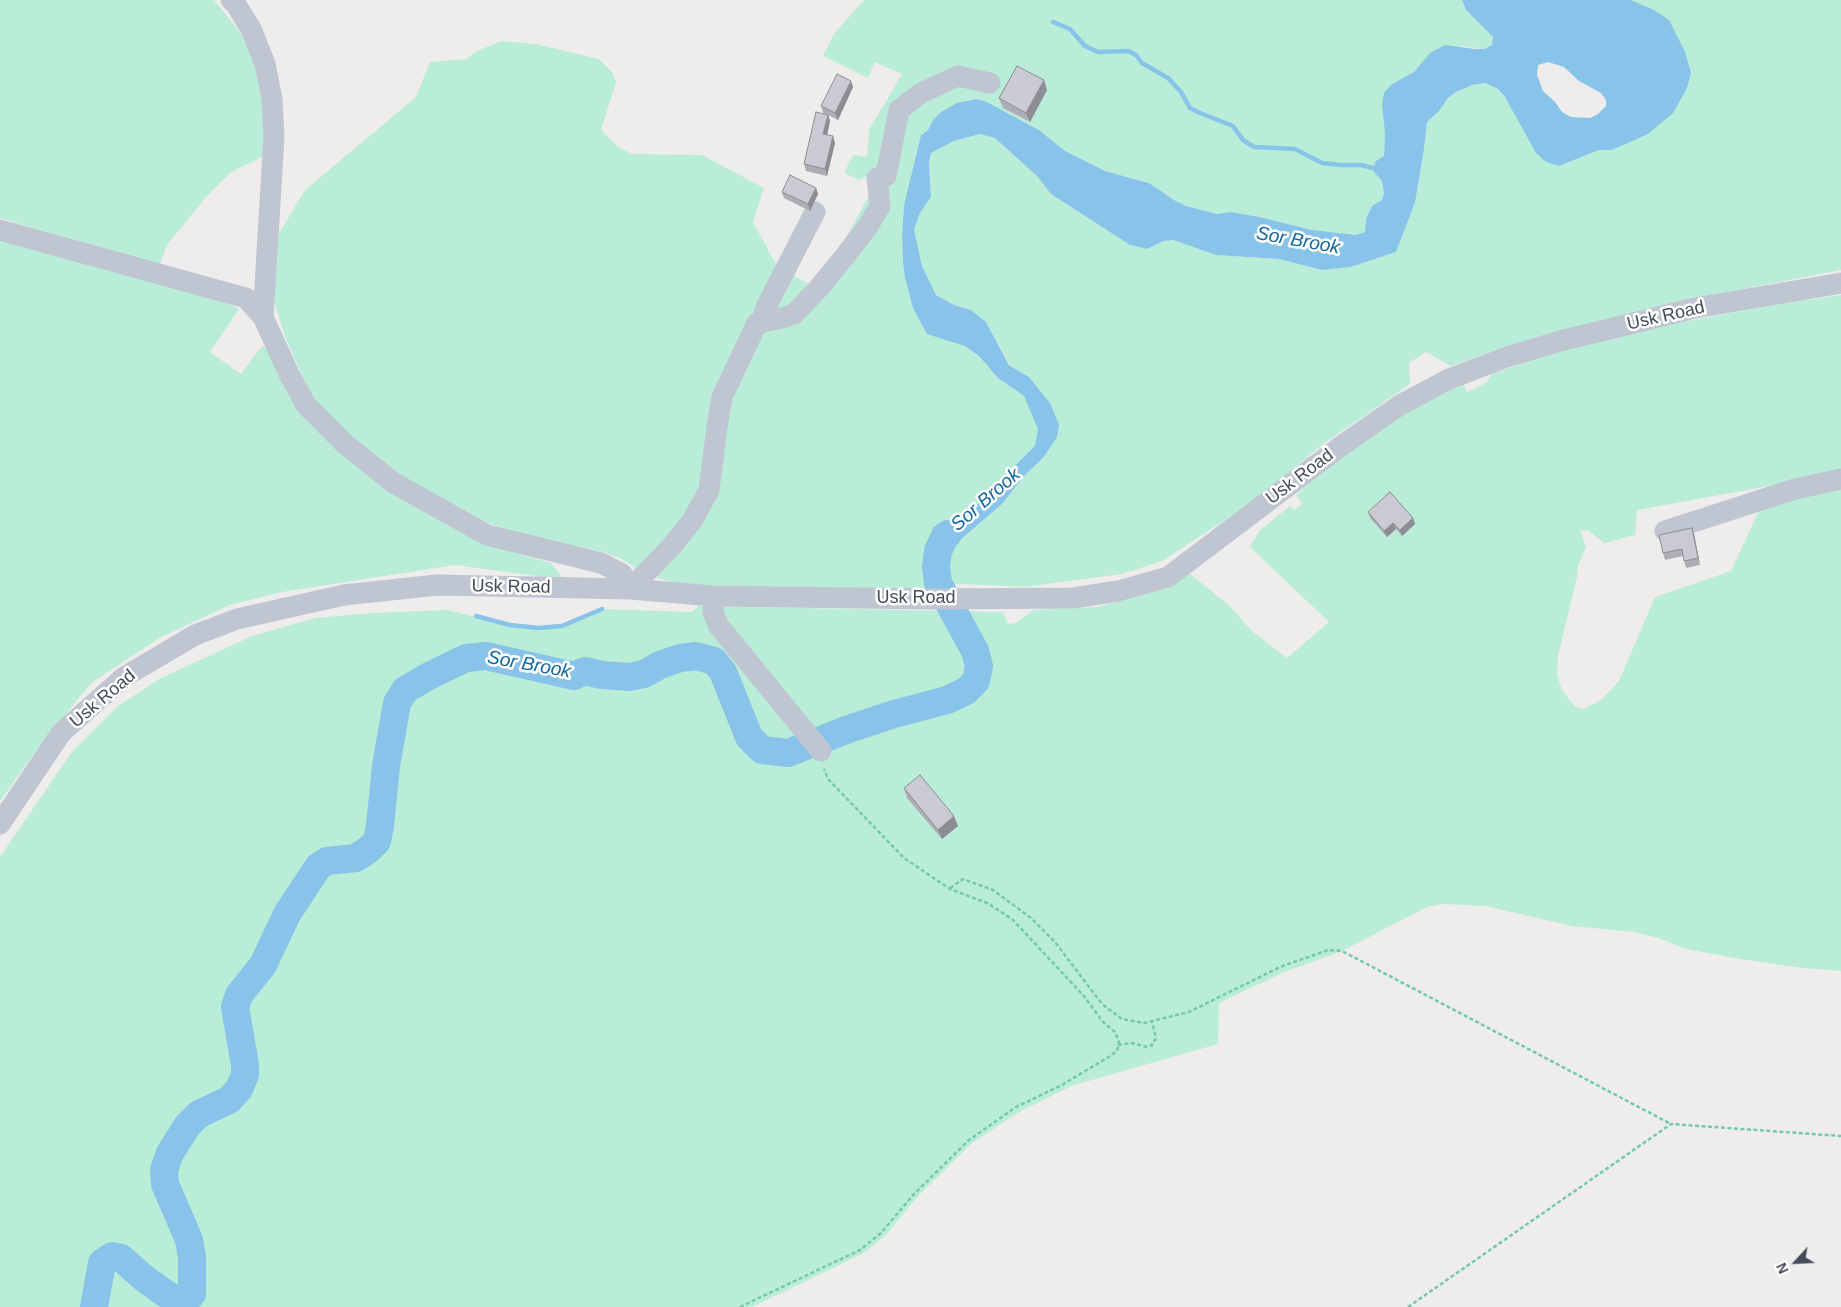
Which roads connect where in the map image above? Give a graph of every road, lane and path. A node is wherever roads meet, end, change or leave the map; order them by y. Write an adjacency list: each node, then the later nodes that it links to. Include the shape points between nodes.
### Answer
1 (232, 0): 6 (street, via 251,29 266,64 272,99 274,137)
2 (990, 83): 7 (street, via 958,76 921,93 898,110 886,176 877,178 880,206 868,226 794,314)
3 (814, 212): 7 (street)
4 (0, 230): 6 (street, via 246,298)
5 (1841, 283): 11 (street, Usk Road, via 1695,308 1560,341 1449,379 1400,406 1341,446 1168,577 1118,591 1073,598)
6 (263, 317): 10 (street, via 306,405 345,444 394,483 487,535 601,563 622,574)
7 (761, 323): 10 (street, via 722,397 709,490 692,521)
8 (1841, 479): 9 (street, via 1795,489)
9 (1665, 531)
10 (630, 589): 11 (street, Usk Road); 13 (street, Usk Road, via 437,585 354,594 237,619 195,635 124,677 61,733)
11 (713, 596): 12 (street, via 713,612 718,626)
12 (822, 751): 14 (path, via 822,765 828,779 904,858)
13 (0, 824)
14 (950, 889): 15 (path, via 963,879 993,890 1031,918 1055,942 1102,1004 1122,1019); 16 (path, via 987,903 1012,919 1115,1032)
15 (1151, 1021): 16 (path, via 1156,1038 1152,1045 1147,1048 1132,1043); 17 (path, via 1189,1012 1280,967 1328,950 1342,951)
16 (1118, 1046): 19 (path, via 1117,1051 1107,1058 1016,1107 969,1140 914,1194 882,1233 860,1250)
17 (1671, 1124): 18 (path); 20 (path)
18 (1841, 1136)
19 (740, 1307)
20 (1408, 1307)

